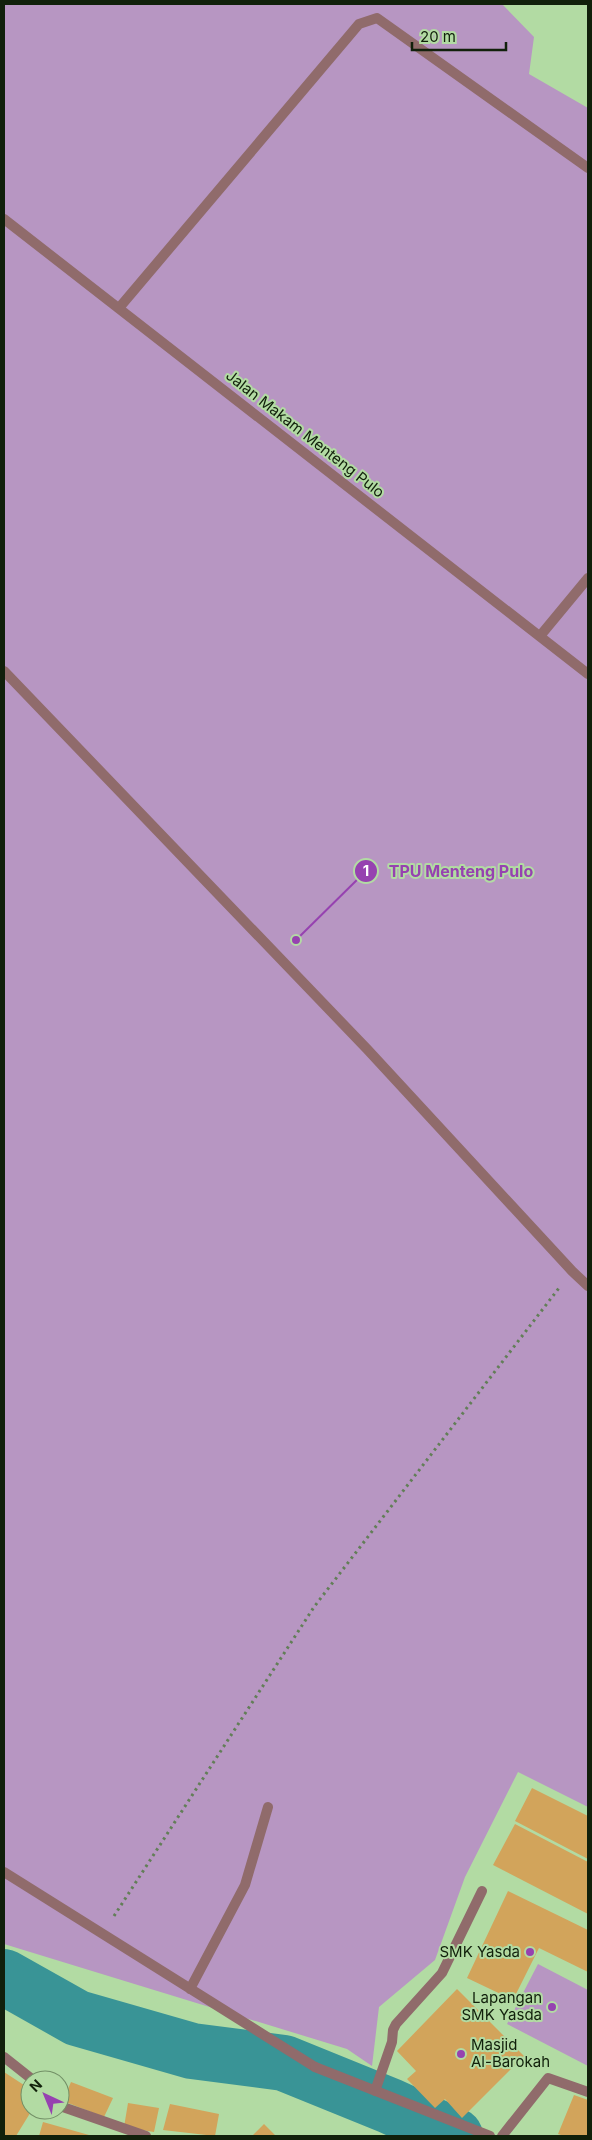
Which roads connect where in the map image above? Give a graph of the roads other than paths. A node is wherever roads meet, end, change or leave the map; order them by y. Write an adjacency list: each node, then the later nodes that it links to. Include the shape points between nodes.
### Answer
1 (588, 168): 3 (street, via 376,18 359,24)
2 (4, 219): 3 (street, Jalan Makam Menteng Pulo)
3 (119, 308): 5 (street, Jalan Makam Menteng Pulo)
4 (588, 578): 5 (street)
5 (540, 636): 7 (street, Jalan Makam Menteng Pulo)
6 (4, 672): 8 (street, via 367,1049)
7 (588, 674)
8 (588, 1286)
9 (268, 1807): 12 (street, via 245,1885)
10 (4, 1872): 12 (street)
11 (482, 1891): 15 (street, via 442,1973 396,2024)
12 (190, 1989): 15 (street, via 315,2067)
13 (4, 2057): 14 (street)
14 (20, 2070)
15 (375, 2091): 19 (street)
16 (588, 2092): 20 (street, via 548,2078)
17 (70, 2109): 18 (street)
18 (146, 2136)
19 (490, 2136)
20 (502, 2136)

